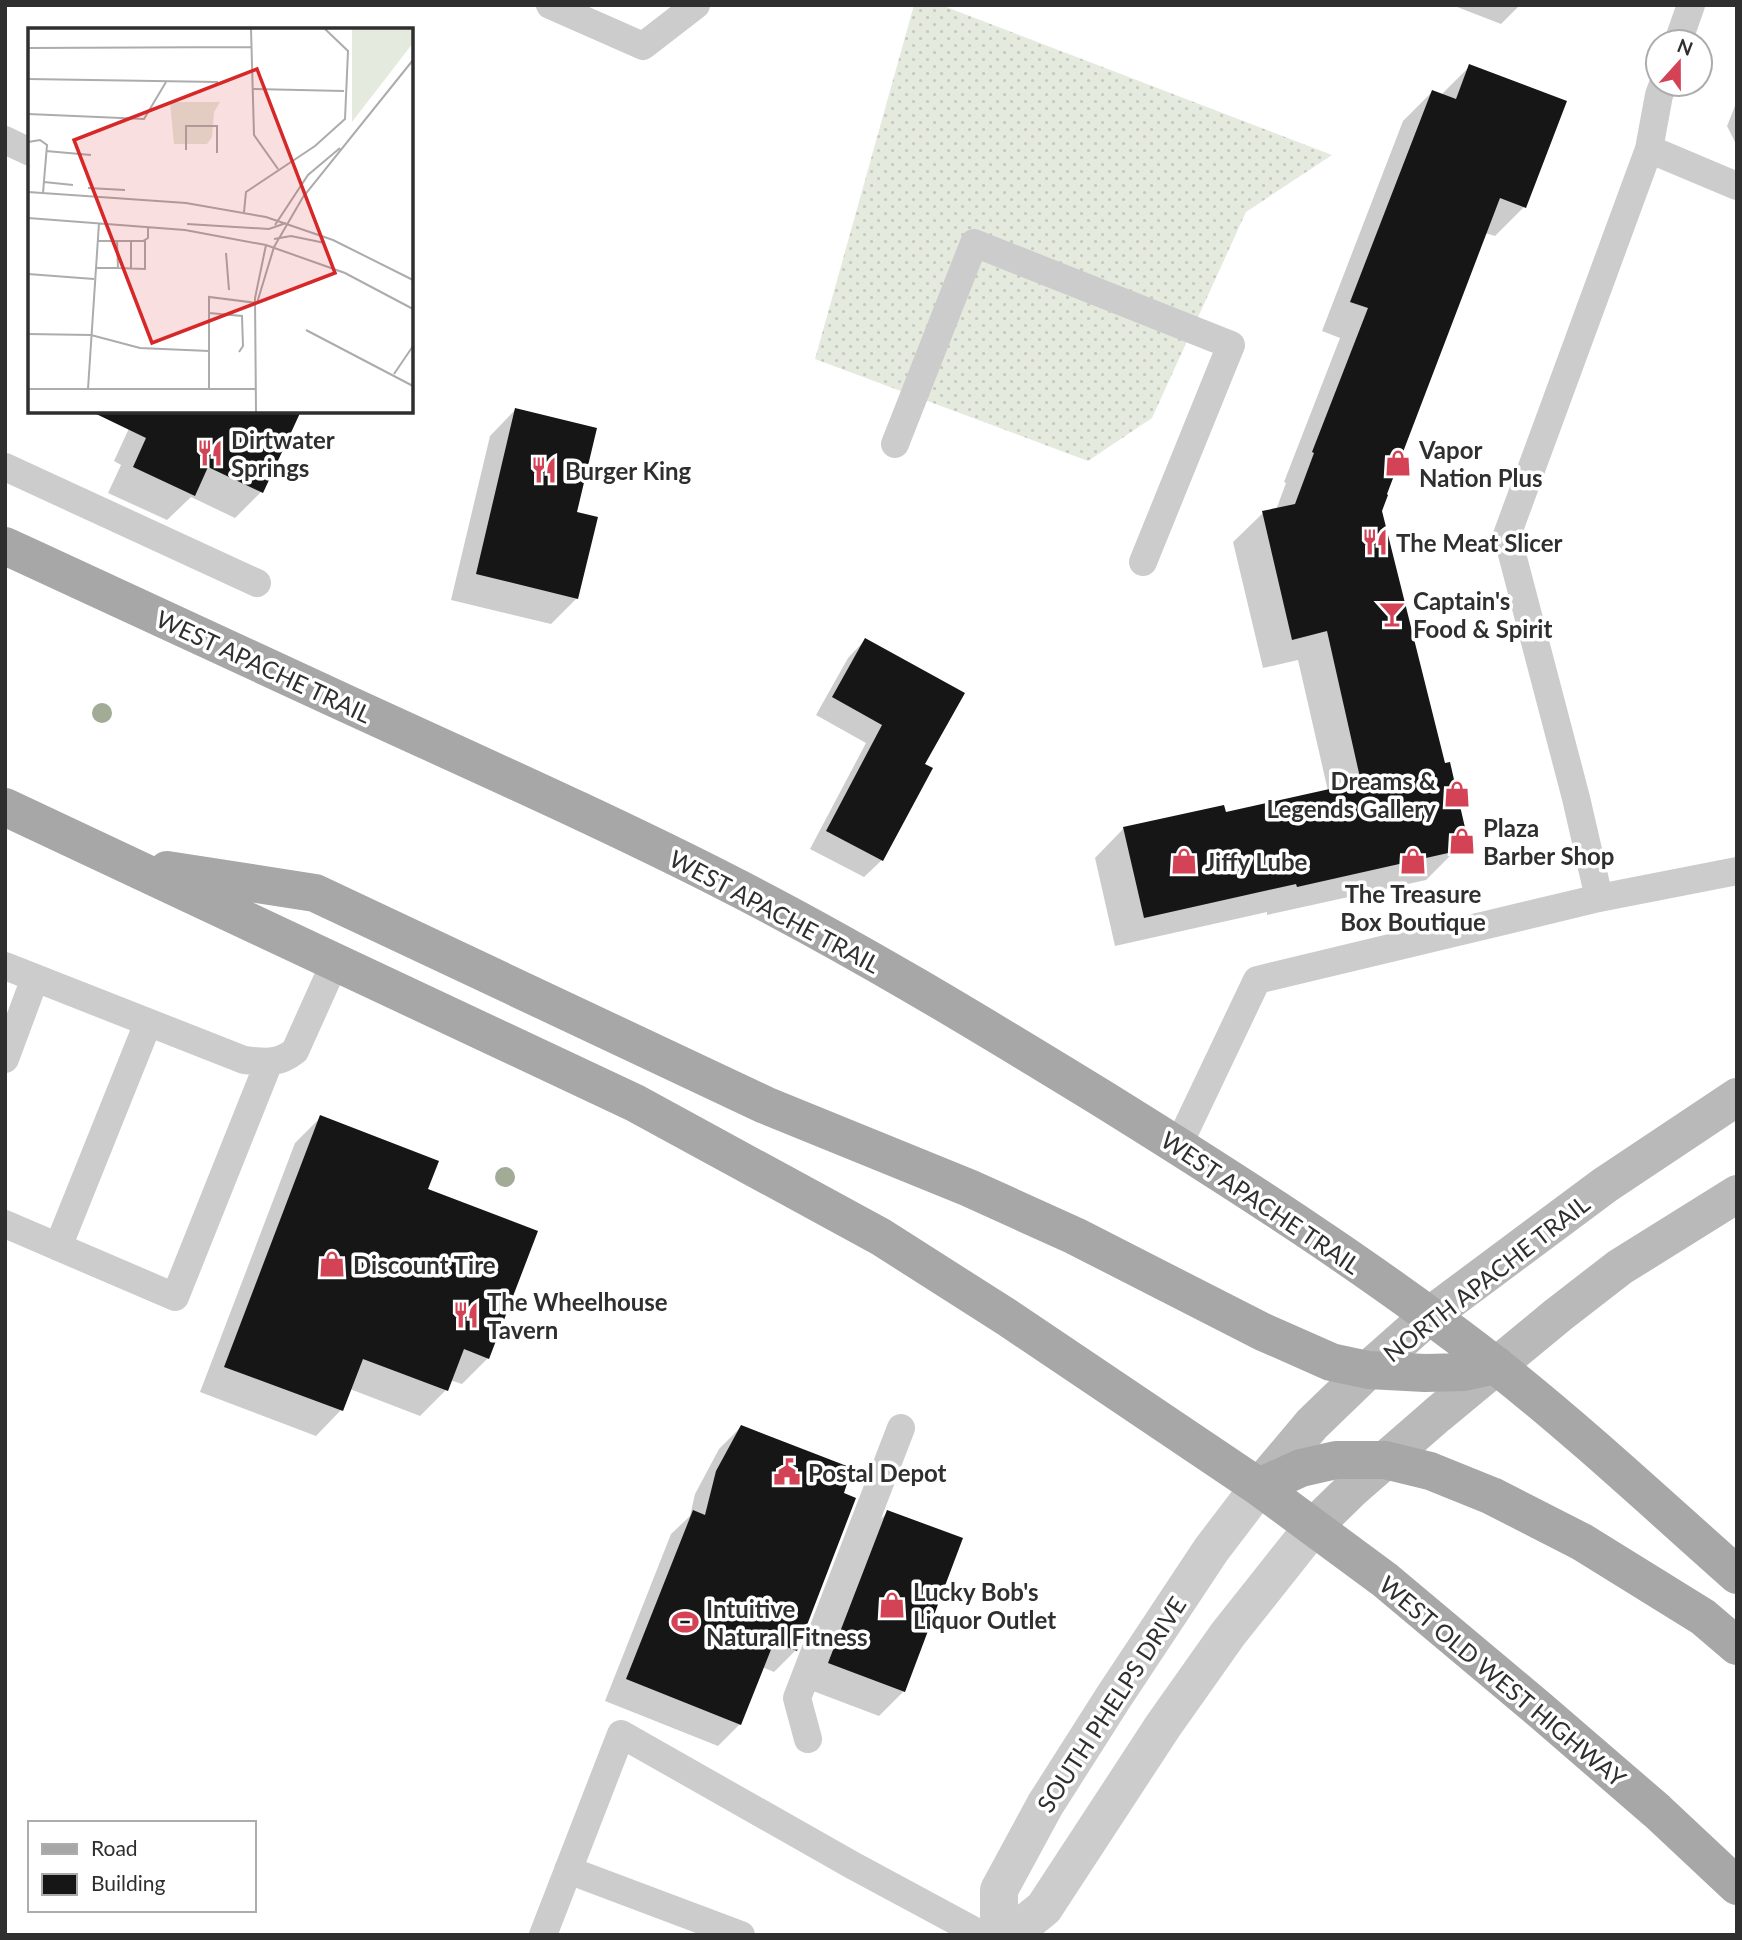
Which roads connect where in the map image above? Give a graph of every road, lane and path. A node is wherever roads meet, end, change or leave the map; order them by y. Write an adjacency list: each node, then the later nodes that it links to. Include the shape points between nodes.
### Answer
1 (550, 5): 2 (lane, via 643,46)
2 (696, 5)
3 (1691, 5): 4 (lane)
4 (1683, 28)
5 (1658, 98): 7 (lane)
6 (5, 141): 8 (lane)
7 (1649, 149): 9 (lane); 18 (lane, via 1507,535)
8 (28, 151)
9 (1737, 186)
10 (895, 444): 13 (lane, via 974,243 1231,345)
11 (5, 467): 14 (lane)
12 (5, 545): 26 (main road, WEST APACHE TRAIL, via 726,882 901,978)
13 (1143, 562)
14 (257, 583)
15 (5, 807): 16 (main road)
16 (126, 864): 19 (main road); 32 (main road, via 315,892 765,1105 1075,1236 1264,1332 1331,1362)
17 (1737, 871): 18 (lane)
18 (1599, 898): 26 (lane, via 1257,980)
19 (334, 962): 24 (lane, via 295,1051 284,1060); 35 (main road, via 635,1103 881,1237)
20 (5, 967): 21 (lane)
21 (35, 978): 22 (lane); 23 (lane)
22 (148, 1023): 24 (lane, via 244,1060); 29 (lane)
23 (5, 1059)
24 (269, 1062): 29 (lane, via 175,1297)
25 (1737, 1097): 30 (main road, NORTH APACHE TRAIL, via 1605,1185)
26 (1178, 1146): 30 (main road, WEST APACHE TRAIL)
27 (1737, 1194): 31 (main road, via 1620,1267)
28 (5, 1224): 29 (lane)
29 (58, 1247)
30 (1429, 1316): 31 (main road, WEST APACHE TRAIL); 32 (main road, NORTH APACHE TRAIL)
31 (1496, 1365): 32 (main road, via 1464,1372); 34 (main road); 37 (main road)
32 (1368, 1370): 35 (main road, NORTH APACHE TRAIL, via 1312,1424)
33 (901, 1427): 39 (lane, via 797,1698)
34 (1385, 1460): 35 (main road, via 1336,1460 1301,1468); 36 (main road); 38 (main road, via 1477,1489 1559,1531 1703,1616)
35 (1259, 1487): 36 (main road, WEST OLD WEST HIGHWAY); 45 (street, SOUTH PHELPS DRIVE, via 1211,1550 1045,1805 999,1889)
36 (1313, 1527): 41 (main road, WEST OLD WEST HIGHWAY, via 1385,1580 1541,1710); 46 (street, via 1163,1726 1044,1908)
37 (1737, 1575)
38 (1737, 1646)
39 (807, 1740)
40 (568, 1870): 42 (lane); 43 (lane); 44 (lane, via 621,1734)
41 (1737, 1886)
42 (543, 1935)
43 (741, 1935)
44 (982, 1935)
45 (999, 1935)
46 (1011, 1935)

